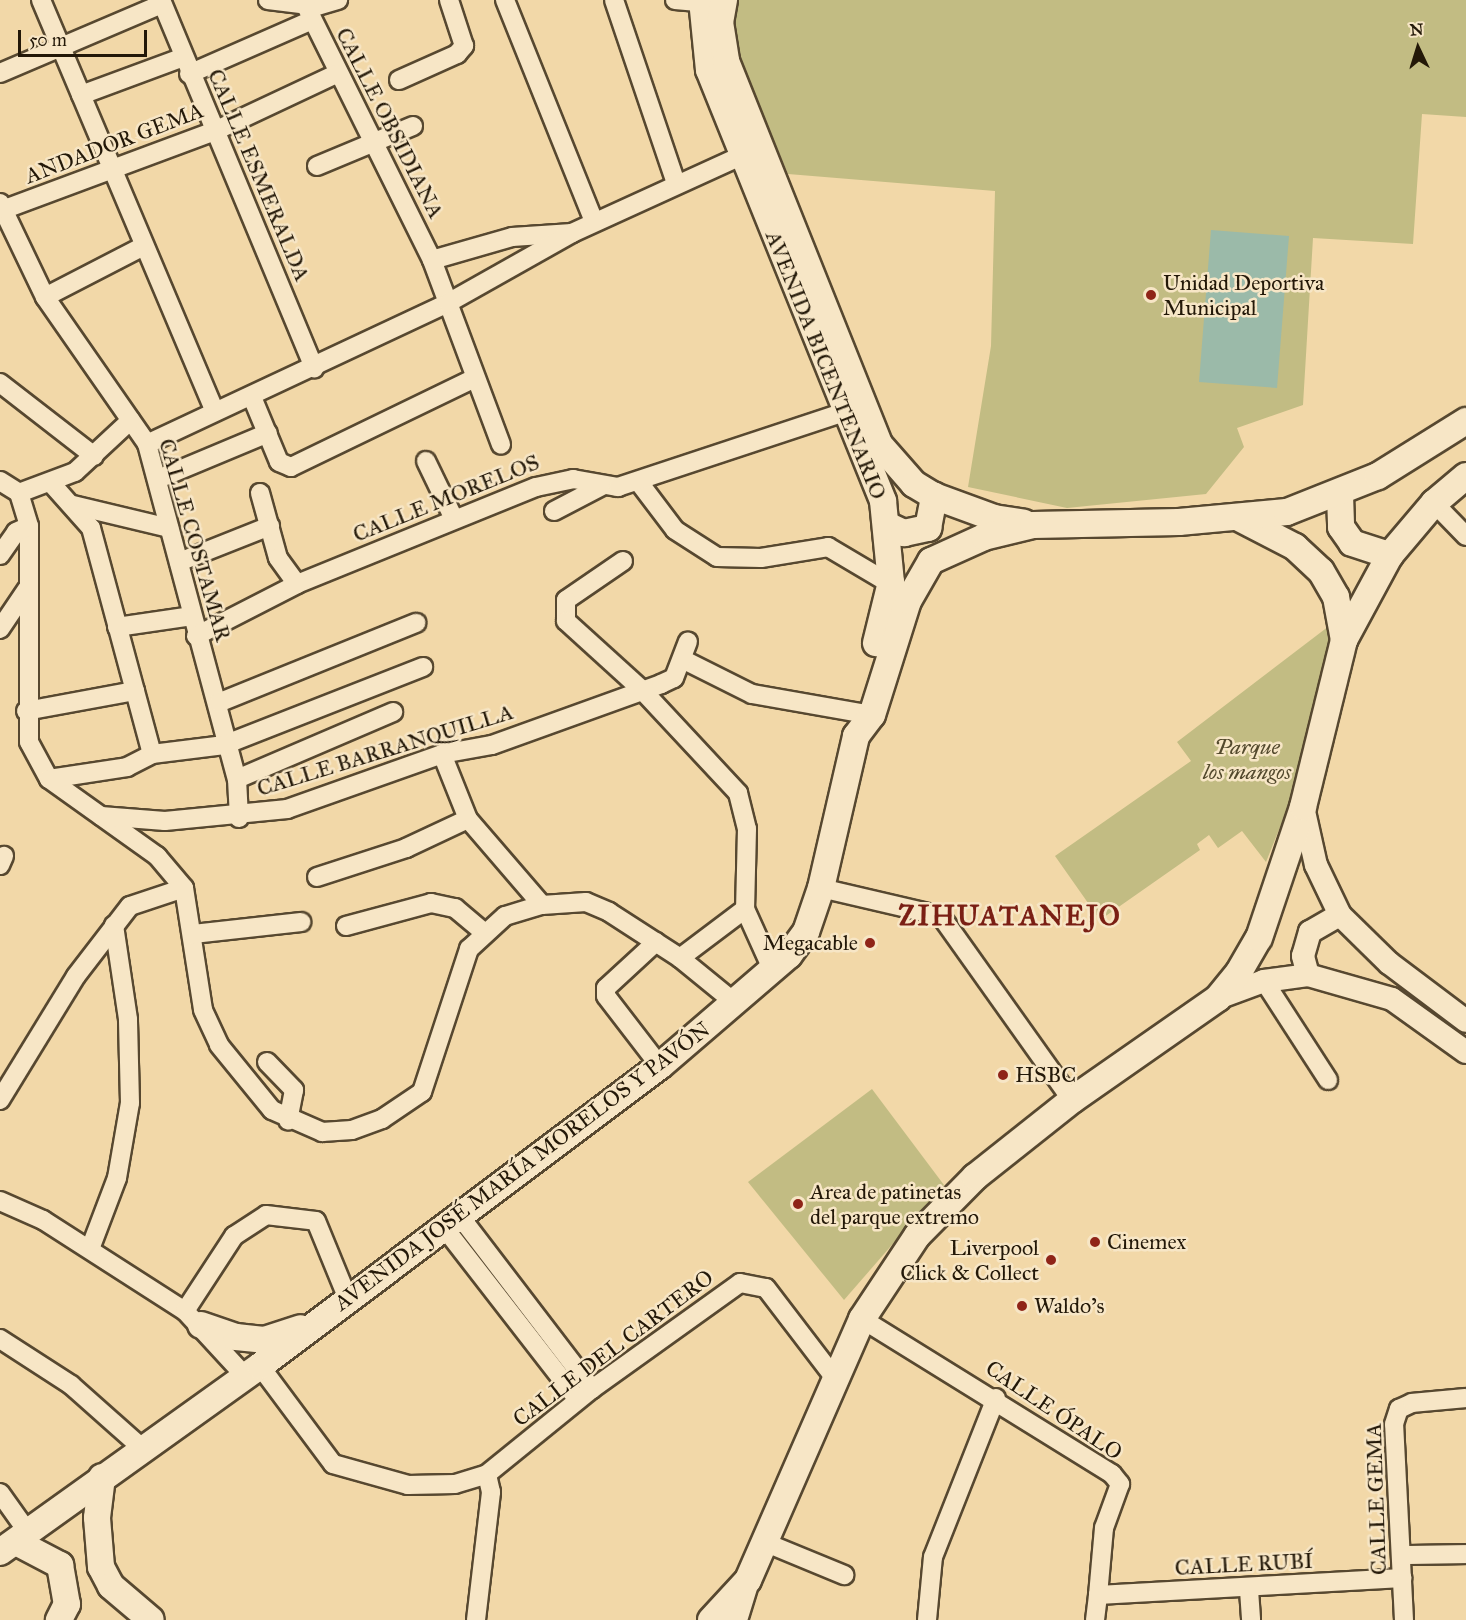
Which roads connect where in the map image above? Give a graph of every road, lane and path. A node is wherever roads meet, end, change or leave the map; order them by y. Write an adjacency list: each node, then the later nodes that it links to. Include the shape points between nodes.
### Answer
1 (41, 0): 11 (street)
2 (268, 0): 10 (street)
3 (338, 0): 10 (street)
4 (449, 0): 15 (street, via 464,46 457,54)
5 (504, 0): 25 (street)
6 (614, 0): 23 (street)
7 (675, 0): 8 (street)
8 (712, 1): 20 (main road, AVENIDA BICENTENARIO, via 709,70)
9 (161, 2): 11 (street); 12 (street, CALLE ESMERALDA)
10 (309, 13): 12 (street); 14 (street, CALLE OBSIDIANA)
11 (60, 46): 13 (street); 16 (street)
12 (185, 66): 16 (street); 18 (street, CALLE ESMERALDA)
13 (0, 73)
14 (336, 74): 18 (street, ANDADOR GEMA); 19 (street, CALLE OBSIDIANA)
15 (399, 80)
16 (81, 94): 22 (street)
17 (413, 126): 19 (street)
18 (216, 130): 22 (street, ANDADOR GEMA); 32 (street, CALLE ESMERALDA)
19 (372, 145): 21 (street); 29 (street, CALLE OBSIDIANA)
20 (752, 151): 23 (street); 36 (main road, AVENIDA BICENTENARIO)
21 (317, 166)
22 (110, 168): 24 (street, ANDADOR GEMA); 28 (street)
23 (676, 183): 25 (street)
24 (3, 206): 26 (street, CALLE COSTAMAR)
25 (594, 221): 27 (street)
26 (7, 229): 30 (street, CALLE COSTAMAR)
27 (573, 233): 29 (street, via 512,237); 31 (street)
28 (142, 247): 30 (street); 37 (street)
29 (432, 260): 31 (street, CALLE OBSIDIANA)
30 (45, 297): 38 (street, CALLE COSTAMAR)
31 (448, 303): 32 (street); 33 (street, CALLE OBSIDIANA)
32 (315, 368): 35 (street)
33 (475, 378): 40 (street, via 291,467 279,462); 43 (street, CALLE OBSIDIANA)
34 (0, 382): 44 (street)
35 (252, 397): 37 (street); 40 (street)
36 (853, 409): 50 (street, CALLE MORELOS); 53 (main road, AVENIDA BICENTENARIO, via 879,444); 58 (main road, AVENIDA BICENTENARIO)
37 (215, 411): 42 (street)
38 (131, 420): 42 (street, CALLE COSTAMAR); 44 (street)
39 (1466, 421): 46 (main road)
40 (268, 434): 48 (street)
41 (1466, 437): 46 (main road, via 1428,461)
42 (147, 444): 48 (street, CALLE COSTAMAR)
43 (501, 445)
44 (94, 456): 51 (street)
45 (426, 461): 62 (street)
46 (1378, 476): 56 (main road)
47 (1466, 476): 60 (main road)
48 (158, 479): 68 (street, CALLE COSTAMAR)
49 (0, 481): 54 (street)
50 (638, 481): 52 (street, CALLE MORELOS); 76 (street, via 675,530 717,557 761,558 828,547)
51 (51, 483): 54 (street); 59 (street)
52 (602, 486): 61 (street); 62 (street, CALLE MORELOS, via 557,480)
53 (924, 490): 58 (main road, via 896,487); 64 (main road, AVENIDA BICENTENARIO, via 994,518); 67 (main road, via 927,528 904,533)
54 (19, 493): 65 (street)
55 (260, 493): 66 (street)
56 (1340, 495): 63 (main road, via 1287,512); 71 (main road, via 1341,527 1352,543)
57 (1466, 497): 60 (main road)
58 (883, 501): 67 (main road, AVENIDA BICENTENARIO)
59 (73, 505): 68 (street); 79 (street, via 91,528)
60 (1440, 508): 69 (street); 71 (main road)
61 (554, 511)
62 (454, 519): 74 (street, CALLE MORELOS)
63 (1241, 519): 64 (main road); 82 (main road, via 1295,547 1321,571 1336,597)
64 (1033, 525): 76 (main road, via 984,537 931,561)
65 (28, 526): 70 (street, via 16,532); 75 (street)
66 (270, 526): 73 (street); 74 (street, via 282,568)
67 (889, 526): 76 (main road, AVENIDA BICENTENARIO)
68 (169, 528): 73 (street, CALLE COSTAMAR)
69 (1466, 536)
70 (0, 555)
71 (1390, 555): 82 (main road)
72 (623, 561): 86 (street, via 566,600 563,612 566,621)
73 (179, 562): 77 (street, CALLE COSTAMAR)
74 (297, 584): 81 (street, CALLE MORELOS)
75 (28, 587): 80 (street); 89 (street)
76 (900, 591): 91 (main road, AVENIDA BICENTENARIO)
77 (192, 616): 79 (street); 81 (street, CALLE COSTAMAR)
78 (416, 623): 88 (street)
79 (117, 627): 87 (street)
80 (0, 629)
81 (196, 636): 88 (street, CALLE COSTAMAR)
82 (1344, 640): 97 (main road)
83 (688, 642): 84 (street)
84 (684, 660): 86 (street, CALLE BARRANQUILLA, via 674,678); 91 (street, via 752,694)
85 (423, 667): 92 (street)
86 (642, 690): 94 (street, CALLE BARRANQUILLA, via 492,745); 105 (street, via 738,793 747,829)
87 (135, 691): 89 (street); 93 (street)
88 (218, 703): 92 (street, CALLE COSTAMAR)
89 (26, 711): 96 (street, via 29,742)
90 (393, 712): 95 (street)
91 (862, 721): 103 (main road, AVENIDA JOSÉ MARÍA MORELOS Y PAVÓN)
92 (224, 745): 93 (street); 95 (street, CALLE COSTAMAR)
93 (152, 754): 96 (street, via 127,767)
94 (442, 754): 99 (street, CALLE BARRANQUILLA, via 287,809); 100 (street)
95 (237, 779): 99 (street, CALLE COSTAMAR)
96 (49, 780): 98 (street)
97 (1303, 807): 106 (street, via 1316,865); 117 (main road, via 1259,938)
98 (99, 816): 99 (street, CALLE BARRANQUILLA, via 165,821); 102 (street, via 157,856)
99 (239, 818)
100 (468, 819): 101 (street, via 414,845); 104 (street)
101 (317, 878)
102 (184, 888): 108 (street, via 130,906); 111 (street)
103 (821, 888): 114 (main road, AVENIDA JOSÉ MARÍA MORELOS Y PAVÓN, via 806,932); 125 (street, via 941,916)
104 (542, 905): 110 (street, via 505,915); 112 (street, via 586,902)
105 (745, 909): 113 (street); 114 (street)
106 (1340, 915): 115 (street, via 1310,932 1304,956); 119 (street, via 1389,963)
107 (301, 922): 111 (street)
108 (114, 925): 124 (street); 129 (street, via 128,1019 130,1103 117,1178)
109 (345, 926): 110 (street, via 405,907 441,905 455,908)
110 (485, 933): 126 (street, via 469,949 449,996 422,1092 382,1119 352,1130 322,1132)
111 (193, 934): 126 (street, via 203,1010 219,1045 250,1087)
112 (656, 942): 113 (street); 122 (street, via 606,988 606,996)
113 (680, 958): 118 (street)
114 (773, 971): 118 (main road, AVENIDA JOSÉ MARÍA MORELOS Y PAVÓN)
115 (1308, 975): 116 (street); 120 (street, via 1392,999)
116 (1264, 981): 117 (street); 123 (street)
117 (1218, 998): 125 (main road)
118 (734, 1002): 122 (main road, AVENIDA JOSÉ MARÍA MORELOS Y PAVÓN)
119 (1465, 1018)
120 (1466, 1052)
121 (267, 1062): 126 (street, via 294,1090)
122 (660, 1066): 128 (main road, AVENIDA JOSÉ MARÍA MORELOS Y PAVÓN)
123 (1328, 1080)
124 (0, 1100)
125 (1072, 1100): 132 (main road, via 975,1178 917,1236)
126 (288, 1120)
127 (0, 1201): 129 (street)
128 (451, 1221): 130 (main road, AVENIDA JOSÉ MARÍA MORELOS Y PAVÓN); 137 (street)
129 (90, 1248): 131 (street)
130 (348, 1299): 131 (street, via 316,1221 303,1216 266,1215 245,1224); 133 (main road, AVENIDA JOSÉ MARÍA MORELOS Y PAVÓN)
131 (193, 1318): 133 (main road, via 236,1337 264,1340); 135 (street)
132 (862, 1319): 136 (main road); 138 (street, CALLE ÓPALO)
133 (318, 1323): 135 (main road, AVENIDA JOSÉ MARÍA MORELOS Y PAVÓN)
134 (0, 1339): 140 (street, via 71,1385)
135 (253, 1371): 140 (main road, AVENIDA JOSÉ MARÍA MORELOS Y PAVÓN); 141 (street, via 333,1464 408,1485 455,1484)
136 (837, 1381): 137 (street, CALLE DEL CARTERO, via 766,1288 753,1282 740,1283); 145 (main road)
137 (585, 1394): 141 (street, CALLE DEL CARTERO)
138 (996, 1398): 152 (street, CALLE ÓPALO, via 1120,1484 1104,1528); 158 (street, via 933,1557)
139 (1466, 1398): 147 (street, CALLE GEMA, via 1412,1402 1399,1410 1394,1424)
140 (142, 1449): 142 (main road, AVENIDA JOSÉ MARÍA MORELOS Y PAVÓN)
141 (487, 1474): 155 (street, via 491,1492)
142 (102, 1478): 144 (main road, AVENIDA JOSÉ MARÍA MORELOS Y PAVÓN); 154 (main road, via 97,1518 101,1567 111,1586)
143 (0, 1493): 144 (street)
144 (14, 1542): 153 (main road, via 60,1565 67,1604)
145 (764, 1542): 148 (street); 150 (main road)
146 (1466, 1554): 147 (street)
147 (1402, 1555): 149 (street, CALLE GEMA)
148 (844, 1575)
149 (1403, 1578): 151 (street, CALLE RUBÍ); 160 (street, CALLE GEMA)
150 (748, 1580): 156 (main road); 157 (street)
151 (1249, 1590): 152 (street, CALLE RUBÍ); 159 (street)
152 (1095, 1606)
153 (59, 1620)
154 (151, 1620)
155 (476, 1620)
156 (711, 1620)
157 (736, 1620)
158 (927, 1620)
159 (1251, 1620)
160 (1404, 1620)

